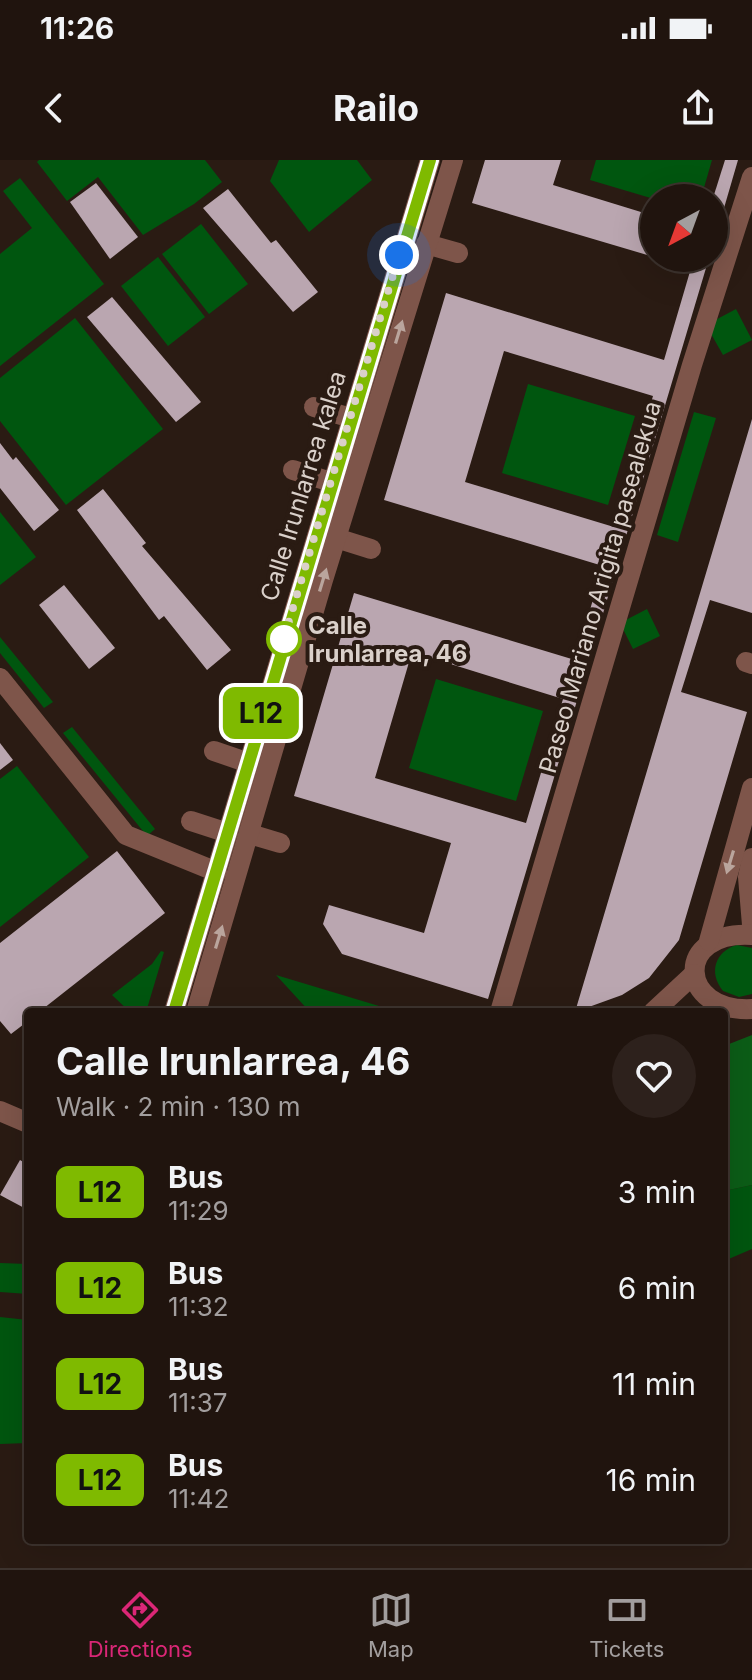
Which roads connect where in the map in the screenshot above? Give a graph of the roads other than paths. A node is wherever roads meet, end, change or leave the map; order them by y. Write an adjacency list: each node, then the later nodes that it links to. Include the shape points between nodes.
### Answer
1 (430, 160): 7 (street, Calle Irunlarrea kalea)
2 (453, 160): 4 (street, Calle Irunlarrea kalea)
3 (752, 177): 28 (street, Paseo Mariano Arigita pasealekua)
4 (426, 244): 5 (street); 10 (street, Calle Irunlarrea kalea, one-way to 4)
5 (458, 253)
6 (314, 407): 7 (street)
7 (351, 418): 9 (street, Calle Irunlarrea kalea)
8 (293, 470): 9 (street)
9 (331, 482): 14 (street, Calle Irunlarrea kalea)
10 (336, 538): 11 (street); 18 (street, Calle Irunlarrea kalea, one-way to 10)
11 (371, 549)
12 (0, 678): 21 (street, via 126,835)
13 (214, 751): 14 (street)
14 (246, 762): 17 (street, Calle Irunlarrea kalea)
15 (752, 788): 24 (street, one-way to 24)
16 (191, 821): 17 (street)
17 (228, 833): 21 (street, Calle Irunlarrea kalea)
18 (250, 834): 19 (street); 27 (street, Calle Irunlarrea kalea, one-way to 18)
19 (280, 843)
20 (752, 858): 22 (street)
21 (217, 872): 26 (street, Calle Irunlarrea kalea)
22 (752, 925)
23 (752, 935): 24 (street, via 728,933)
24 (709, 941): 25 (street)
25 (694, 974): 29 (street); 30 (street, via 706,996)
26 (175, 1008)
27 (197, 1008)
28 (501, 1008)
29 (657, 1008)
30 (723, 1008)
31 (752, 1009): 32 (street)
32 (728, 1011)
33 (0, 1111): 34 (street)
34 (24, 1121)

